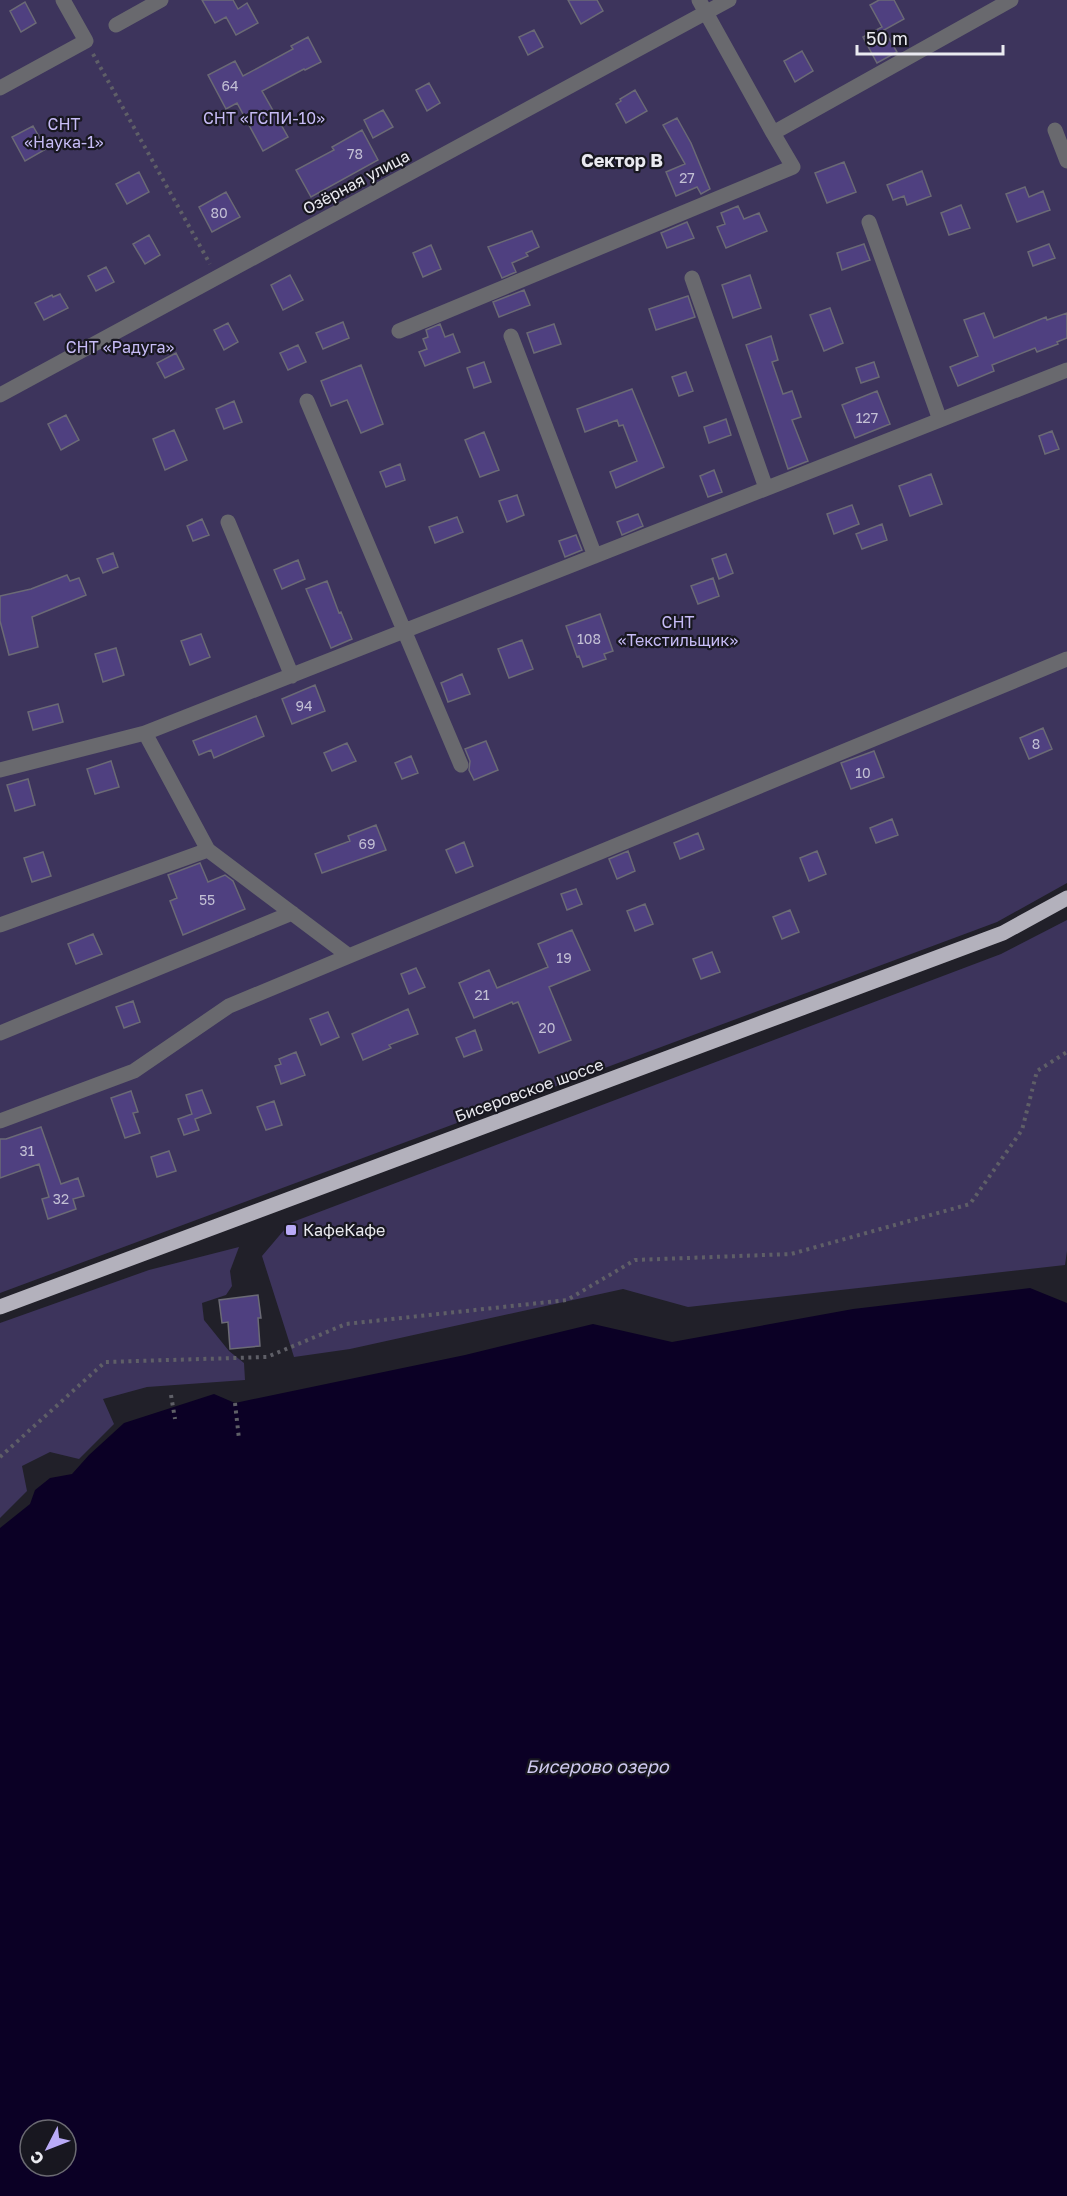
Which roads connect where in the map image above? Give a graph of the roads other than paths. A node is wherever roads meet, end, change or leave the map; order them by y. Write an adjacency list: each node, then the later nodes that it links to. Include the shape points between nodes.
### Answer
1 (63, 0): 7 (street, via 86,41)
2 (161, 0): 6 (street)
3 (729, 0): 5 (street, Озёрная улица)
4 (1011, 0): 9 (street)
5 (702, 6): 9 (street); 16 (street, Озёрная улица)
6 (116, 25)
7 (0, 88)
8 (1055, 130): 10 (street)
9 (773, 133): 13 (street, via 792,167)
10 (1067, 161)
11 (869, 222): 18 (street)
12 (692, 278): 19 (street)
13 (399, 331)
14 (511, 336): 21 (street)
15 (1067, 370): 18 (street)
16 (0, 395)
17 (308, 401): 22 (street)
18 (940, 420): 19 (street)
19 (766, 488): 21 (street)
20 (228, 522): 24 (street)
21 (595, 556): 22 (street)
22 (404, 631): 24 (street); 26 (street)
23 (1067, 659): 32 (street)
24 (292, 676): 25 (street)
25 (145, 733): 27 (street); 28 (street)
26 (461, 765)
27 (0, 771)
28 (208, 850): 30 (street); 31 (street)
29 (1067, 898): 35 (main road, Бисеровское шоссе, via 1003,933)
30 (292, 914): 32 (street); 33 (street)
31 (0, 925)
32 (349, 956): 34 (street, via 229,1006 134,1071)
33 (0, 1033)
34 (0, 1121)
35 (0, 1306)

